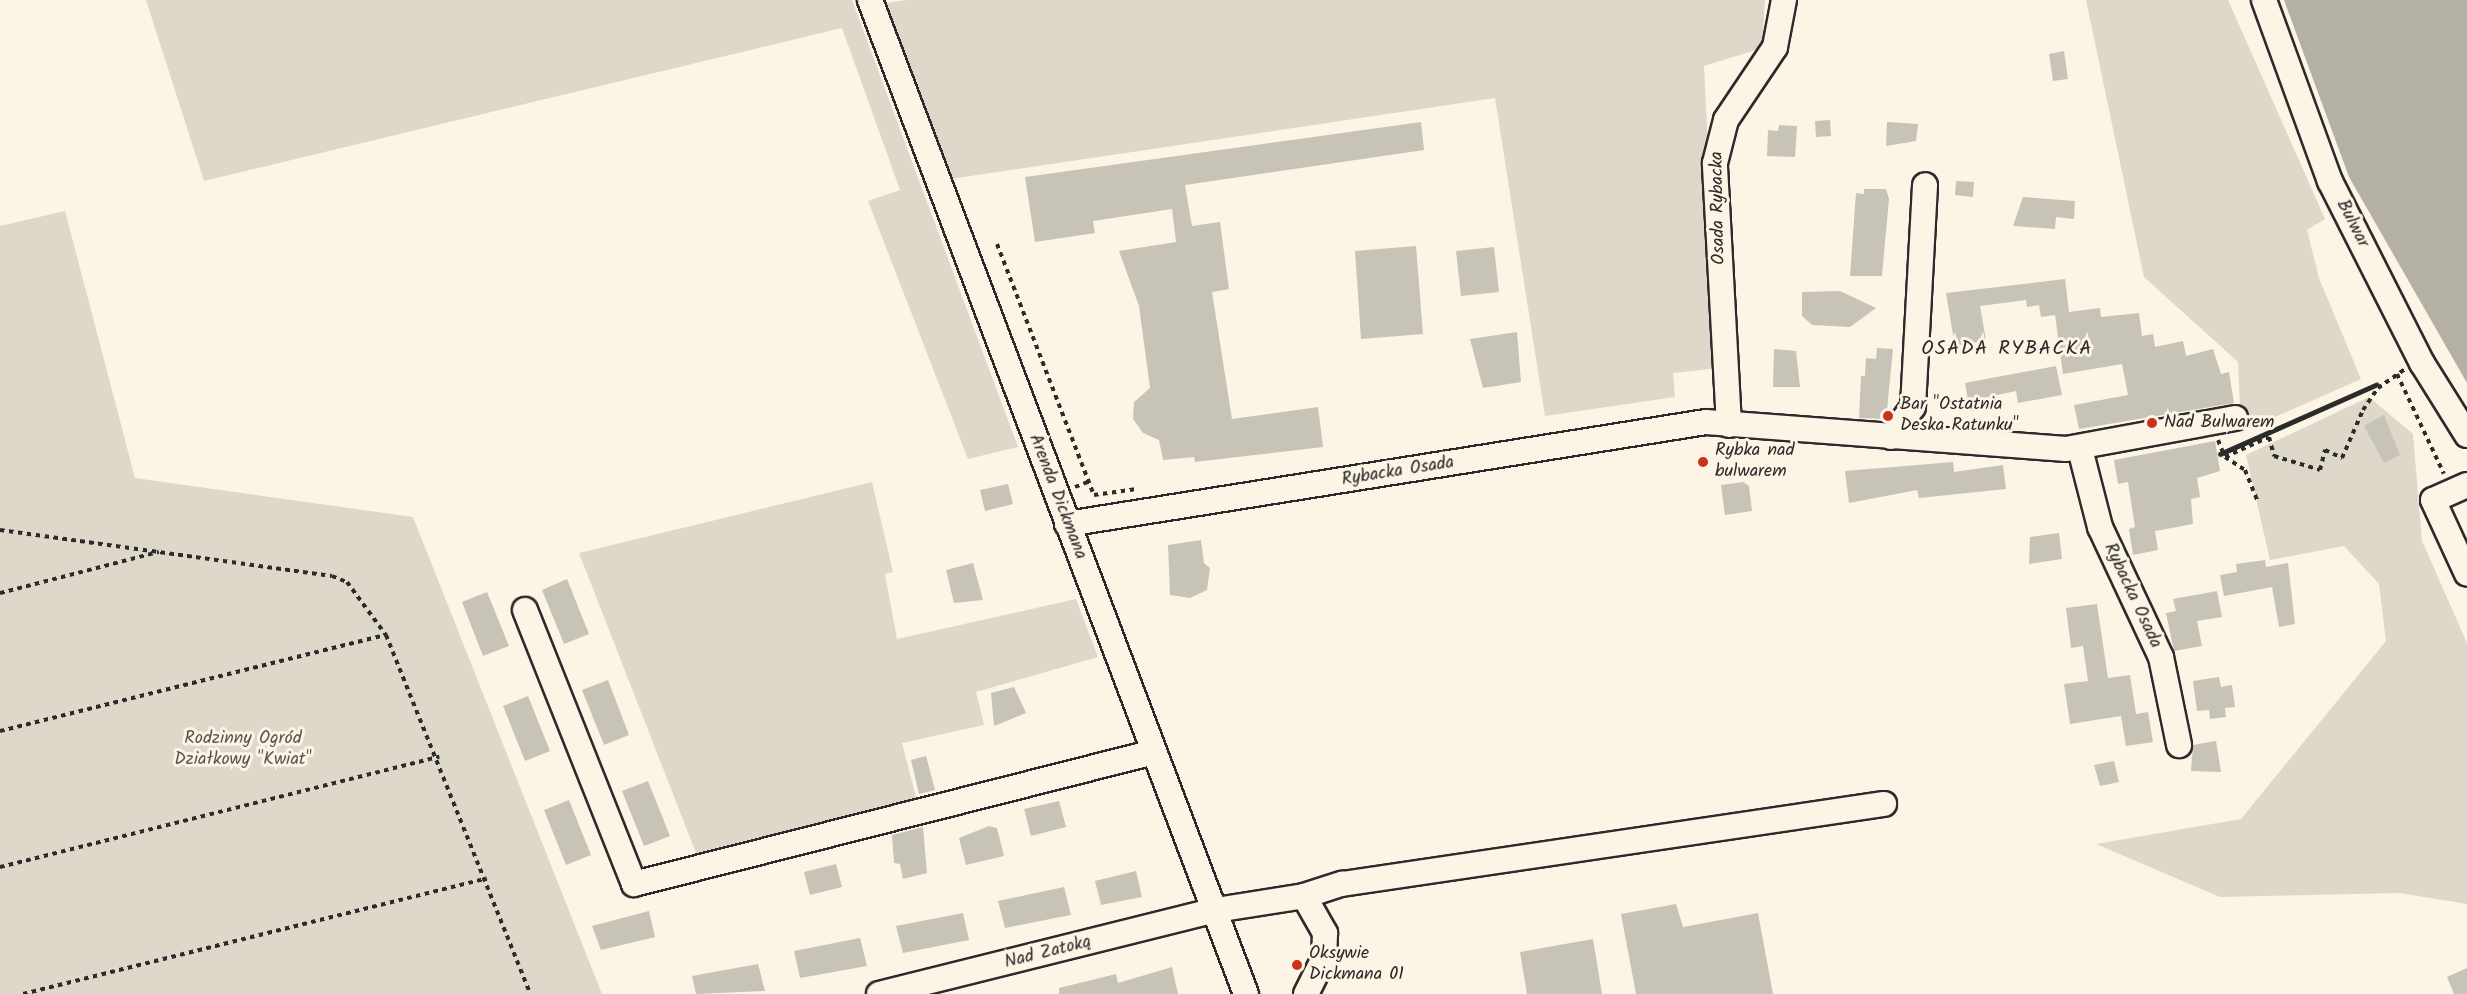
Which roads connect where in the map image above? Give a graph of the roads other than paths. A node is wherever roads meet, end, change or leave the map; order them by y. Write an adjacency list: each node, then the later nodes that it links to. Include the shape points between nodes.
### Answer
1 (870, 0): 11 (street, Arenda Dickmana)
2 (1784, 0): 6 (street, Osada Rybacka, via 1775,47 1726,120 1715,163)
3 (2264, 0): 7 (street, Bulwar, via 2330,181 2422,363)
4 (1925, 185): 8 (street, via 1913,407)
5 (2224, 420): 9 (street, Rybacka Osada)
6 (1729, 425): 8 (street, Rybacka Osada); 11 (street, Rybacka Osada, via 1706,422)
7 (2467, 435)
8 (1891, 437): 9 (street, Rybacka Osada)
9 (2080, 449): 14 (street, Rybacka Osada, via 2100,527 2161,657)
10 (2460, 488): 12 (street, via 2433,500)
11 (1067, 524): 15 (street, Arenda Dickmana)
12 (2467, 574)
13 (525, 610): 15 (street, via 634,884)
14 (2179, 745)
15 (1154, 752): 18 (street, Arenda Dickmana)
16 (1884, 804): 17 (street, Nad Zatoką, via 1342,884)
17 (1304, 896): 18 (street, Nad Zatoką); 21 (street, via 1325,933 1324,958)
18 (1216, 910): 19 (street, Nad Zatoką); 20 (street, Arenda Dickmana)
19 (879, 994)
20 (1246, 994)
21 (1306, 994)

